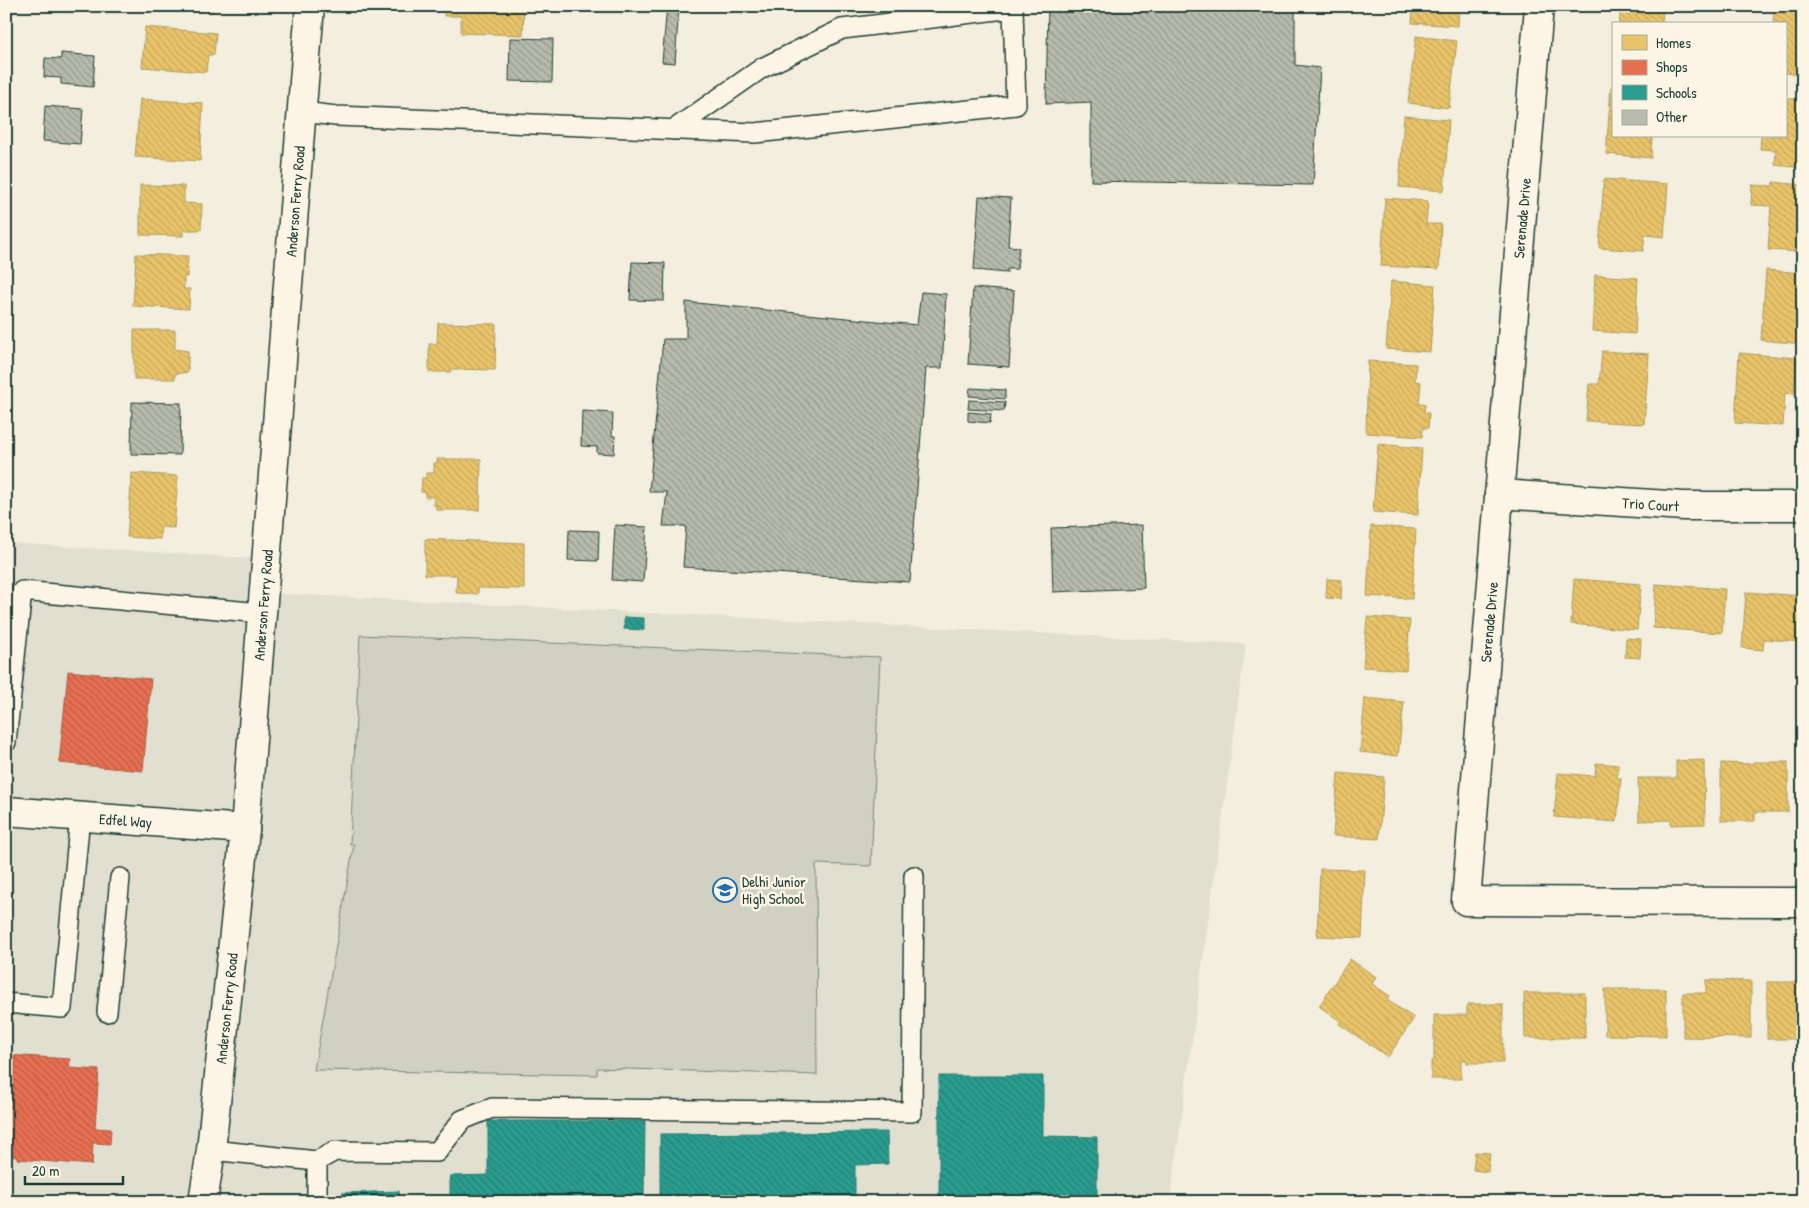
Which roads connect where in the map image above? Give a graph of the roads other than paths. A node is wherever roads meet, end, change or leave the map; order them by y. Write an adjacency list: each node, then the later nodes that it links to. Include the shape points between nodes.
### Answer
1 (310, 6): 3 (street, Anderson Ferry Road)
2 (1539, 6): 5 (street, Serenade Drive)
3 (302, 112): 4 (lane, via 346,117); 7 (street, Anderson Ferry Road)
4 (673, 130): 4 (lane, via 755,133 1016,105 1013,8 842,29 762,68)
5 (1499, 494): 6 (street, Trio Court, via 1684,506); 14 (street, Serenade Drive, via 1466,901)
6 (1803, 506)
7 (262, 613): 8 (lane, via 22,591); 11 (street, Anderson Ferry Road)
8 (6, 742)
9 (6, 811): 10 (street, Edfel Way)
10 (80, 816): 11 (street, Edfel Way); 15 (lane, via 62,1008)
11 (245, 829): 17 (street, Anderson Ferry Road)
12 (914, 876): 18 (lane, via 912,1112 492,1108 462,1120 438,1152 335,1151)
13 (120, 878): 16 (lane)
14 (1803, 902)
15 (6, 1003)
16 (107, 1012)
17 (211, 1150): 18 (lane); 19 (street, Anderson Ferry Road)
18 (318, 1161): 20 (lane)
19 (203, 1202)
20 (317, 1202)

